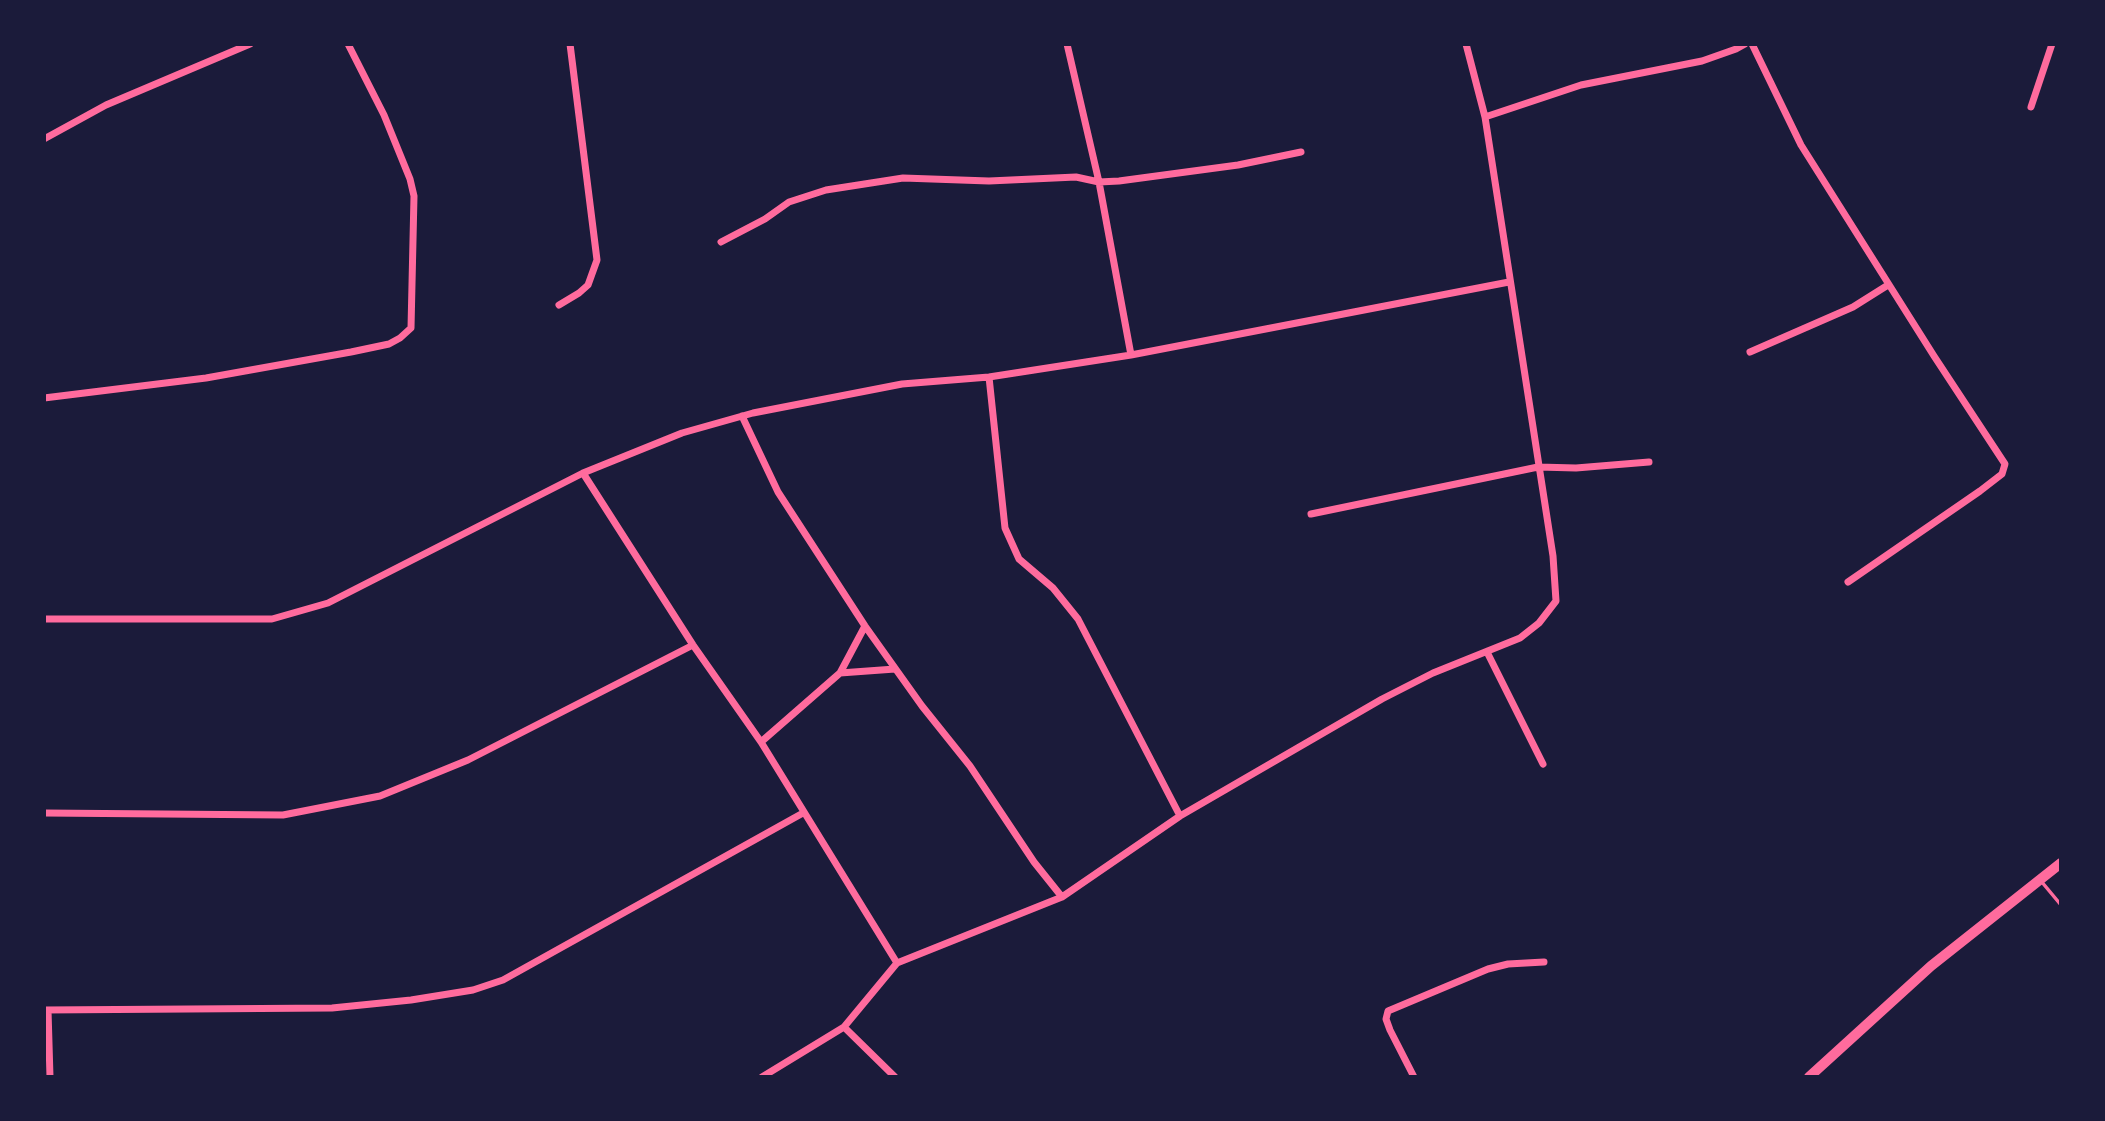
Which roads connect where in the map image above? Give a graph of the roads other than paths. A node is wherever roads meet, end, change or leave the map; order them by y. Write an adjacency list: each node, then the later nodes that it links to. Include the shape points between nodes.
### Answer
1 (250, 44): 11 (street, via 106,104)
2 (348, 44): 21 (street, via 411,179 411,328 389,344 351,352 206,378)
3 (570, 44): 17 (street, via 597,260 588,285)
4 (1067, 44): 13 (street)
5 (1466, 44): 10 (street)
6 (1745, 44): 10 (street, via 1702,61 1581,85)
7 (1752, 44): 16 (street, via 1801,145)
8 (2052, 44): 9 (street)
9 (2031, 107)
10 (1485, 117): 15 (street)
11 (44, 139)
12 (1301, 152): 13 (street, via 1238,165)
13 (1098, 182): 14 (street, via 1076,177 915,178 826,190 789,202); 19 (street)
14 (721, 242)
15 (1509, 282): 19 (street); 24 (street)
16 (1888, 285): 18 (street, via 1853,307); 27 (street, via 2005,464 2002,474 1980,491)
17 (559, 305)
18 (1750, 352)
19 (1131, 355): 20 (street)
20 (989, 377): 22 (street, via 902,384); 38 (street, via 1005,528 1019,559 1053,588 1078,619)
21 (44, 398)
22 (742, 416): 25 (street, via 682,433); 29 (street, via 778,492)
23 (1649, 462): 24 (street)
24 (1538, 467): 26 (street); 31 (street, via 1556,601 1520,638)
25 (583, 473): 28 (street, via 328,603 272,620); 30 (street)
26 (1311, 514)
27 (1848, 582)
28 (44, 619)
29 (865, 626): 32 (street); 33 (street)
30 (693, 645): 34 (street); 36 (street, via 468,760 380,796 283,815)
31 (1487, 652): 35 (street); 38 (street, via 1382,699)
32 (895, 668): 33 (street); 41 (street)
33 (840, 673): 34 (street)
34 (761, 742): 37 (street)
35 (1543, 764)
36 (44, 813)
37 (803, 813): 44 (street); 45 (street, via 503,980 473,990 332,1009)
38 (1180, 816): 41 (street)
39 (2061, 863): 40 (street)
40 (2041, 881): 42 (lane); 51 (street, via 1931,966)
41 (1062, 897): 44 (street)
42 (2061, 905)
43 (1544, 962): 50 (street, via 1488,969 1388,1011 1390,1030)
44 (897, 963): 46 (street)
45 (46, 1010): 47 (street)
46 (844, 1027): 48 (street); 49 (street)
47 (50, 1077)
48 (762, 1077)
49 (895, 1077)
50 (1414, 1077)
51 (1809, 1077)

